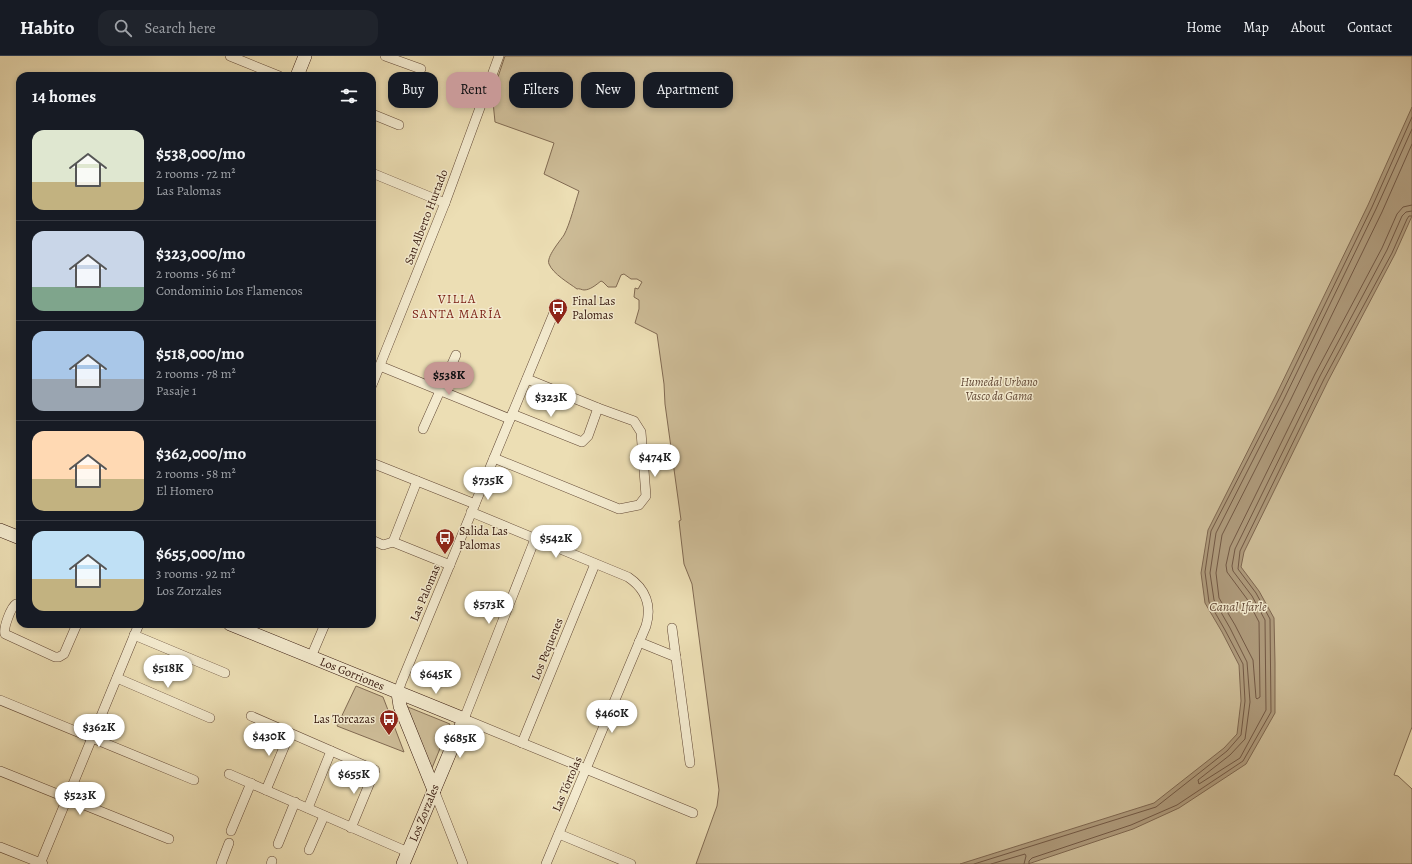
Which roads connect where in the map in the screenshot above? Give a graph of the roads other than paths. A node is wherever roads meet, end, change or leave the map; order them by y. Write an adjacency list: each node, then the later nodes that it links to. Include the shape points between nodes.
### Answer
1 (230, 56): 6 (street)
2 (305, 56): 7 (street)
3 (385, 56): 5 (street)
4 (499, 56): 11 (street, San Alberto Hurtado)
5 (421, 69)
6 (269, 72)
7 (299, 72)
8 (376, 116): 9 (street)
9 (399, 125)
10 (376, 175): 11 (street)
11 (445, 203): 14 (street, San Alberto Hurtado)
12 (558, 303): 16 (street, Las Palomas)
13 (456, 355): 17 (street)
14 (380, 366): 15 (street, San Alberto Hurtado); 17 (street)
15 (376, 376)
16 (527, 379): 18 (street); 19 (street, Las Palomas)
17 (440, 391): 19 (street); 20 (street)
18 (598, 408): 19 (street, via 588,436 582,442); 21 (street, via 634,421 641,432 646,496 639,506 619,509)
19 (511, 416): 21 (street, Las Palomas)
20 (423, 429)
21 (494, 458): 24 (street, Las Palomas)
22 (376, 465): 23 (street)
23 (417, 481): 24 (street); 29 (street)
24 (473, 508): 27 (street); 31 (street, Las Palomas)
25 (0, 530): 26 (street)
26 (16, 536)
27 (535, 539): 30 (street); 48 (street, Los Zorzales)
28 (376, 542): 29 (street, via 383,545)
29 (393, 542): 31 (street)
30 (595, 564): 39 (street, Las Tórtolas, via 628,577 642,590 647,600 648,620); 51 (street, Los Pequenes)
31 (450, 565): 44 (street, Las Palomas)
32 (16, 604): 33 (street, via 4,628 5,634 53,656 59,657 64,654)
33 (75, 628)
34 (137, 628): 38 (street)
35 (240, 628): 40 (street, Los Gorriones)
36 (323, 628): 40 (street)
37 (672, 628): 41 (street)
38 (134, 635): 42 (street); 43 (street)
39 (639, 642): 41 (street); 54 (street, Las Tórtolas)
40 (311, 657): 44 (street, Los Gorriones)
41 (676, 657): 53 (street)
42 (225, 673)
43 (117, 678): 47 (street); 50 (street)
44 (398, 693): 48 (street, Los Gorriones); 60 (street, via 400,706)
45 (0, 700): 50 (street)
46 (251, 716): 49 (street)
47 (210, 718)
48 (464, 719): 51 (street, Los Gorriones); 60 (street, Los Zorzales)
49 (290, 733): 52 (street); 59 (street)
50 (92, 739): 57 (street); 61 (street)
51 (522, 744): 54 (street, Los Gorriones)
52 (331, 751): 63 (street); 66 (street, via 375,770)
53 (690, 763)
54 (585, 770): 64 (street, Los Gorriones); 68 (street, Las Tórtolas)
55 (0, 771): 61 (street)
56 (229, 774): 58 (street)
57 (194, 780)
58 (250, 783): 59 (street); 67 (street)
59 (266, 790): 62 (street)
60 (434, 790): 74 (street, Los Zorzales); 77 (street)
61 (67, 799): 69 (street); 75 (street)
62 (295, 802): 63 (street); 71 (street)
63 (308, 808): 65 (street)
64 (693, 813)
65 (324, 816): 66 (street); 73 (street)
66 (351, 828): 74 (street)
67 (231, 831)
68 (559, 834): 78 (street, Las Tórtolas); 79 (street)
69 (169, 839)
70 (230, 843): 76 (street)
71 (278, 844)
72 (0, 847): 75 (street)
73 (309, 850)
74 (406, 858)
75 (41, 864)
76 (220, 864)
77 (463, 864)
78 (546, 864)
79 (631, 864)

